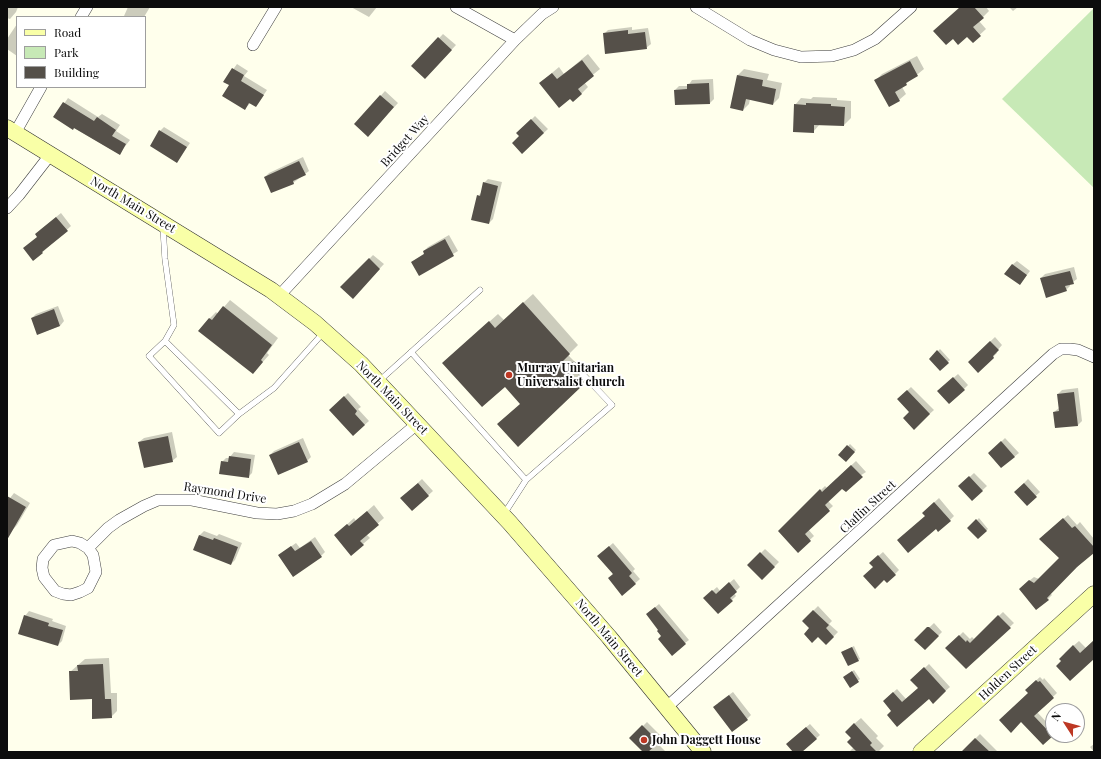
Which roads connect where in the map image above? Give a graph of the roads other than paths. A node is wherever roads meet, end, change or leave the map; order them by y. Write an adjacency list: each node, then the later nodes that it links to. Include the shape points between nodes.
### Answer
1 (87, 7): 7 (street)
2 (276, 7): 9 (street)
3 (456, 7): 8 (street)
4 (553, 7): 8 (street, Bridget Way)
5 (696, 7): 6 (street, via 750,40 801,57 832,56 854,50 875,39)
6 (911, 7)
7 (82, 16)
8 (515, 40): 16 (street, Bridget Way)
9 (253, 46)
10 (40, 88): 11 (street)
11 (11, 130): 12 (main road, North Main Street)
12 (50, 155): 13 (street); 14 (main road, North Main Street)
13 (7, 208)
14 (163, 223): 16 (main road, North Main Street); 18 (lane, via 174,325)
15 (480, 290): 19 (lane)
16 (279, 296): 17 (main road, North Main Street)
17 (324, 332): 22 (main road, North Main Street); 23 (lane, via 274,388)
18 (165, 340): 23 (lane); 23 (lane, via 149,356 219,433)
19 (411, 352): 22 (lane); 25 (lane)
20 (1094, 357): 29 (street, Claflin Street, via 1070,349 1061,349 1053,354)
21 (574, 365): 25 (lane, via 612,405)
22 (378, 382): 24 (main road, North Main Street)
23 (239, 414)
24 (418, 424): 26 (main road, North Main Street); 27 (street, Raymond Drive, via 345,484 312,504 277,514 256,513 192,500 158,500 119,520)
25 (526, 480): 26 (lane)
26 (503, 516): 29 (main road, North Main Street)
27 (88, 548): 27 (street, via 72,541 54,545 48,551 43,559 42,568 44,577 54,591 72,595 88,588 96,572 94,559)
28 (1094, 594): 31 (main road, Holden Street)
29 (667, 707): 30 (main road, North Main Street)
30 (703, 752)
31 (922, 752)

